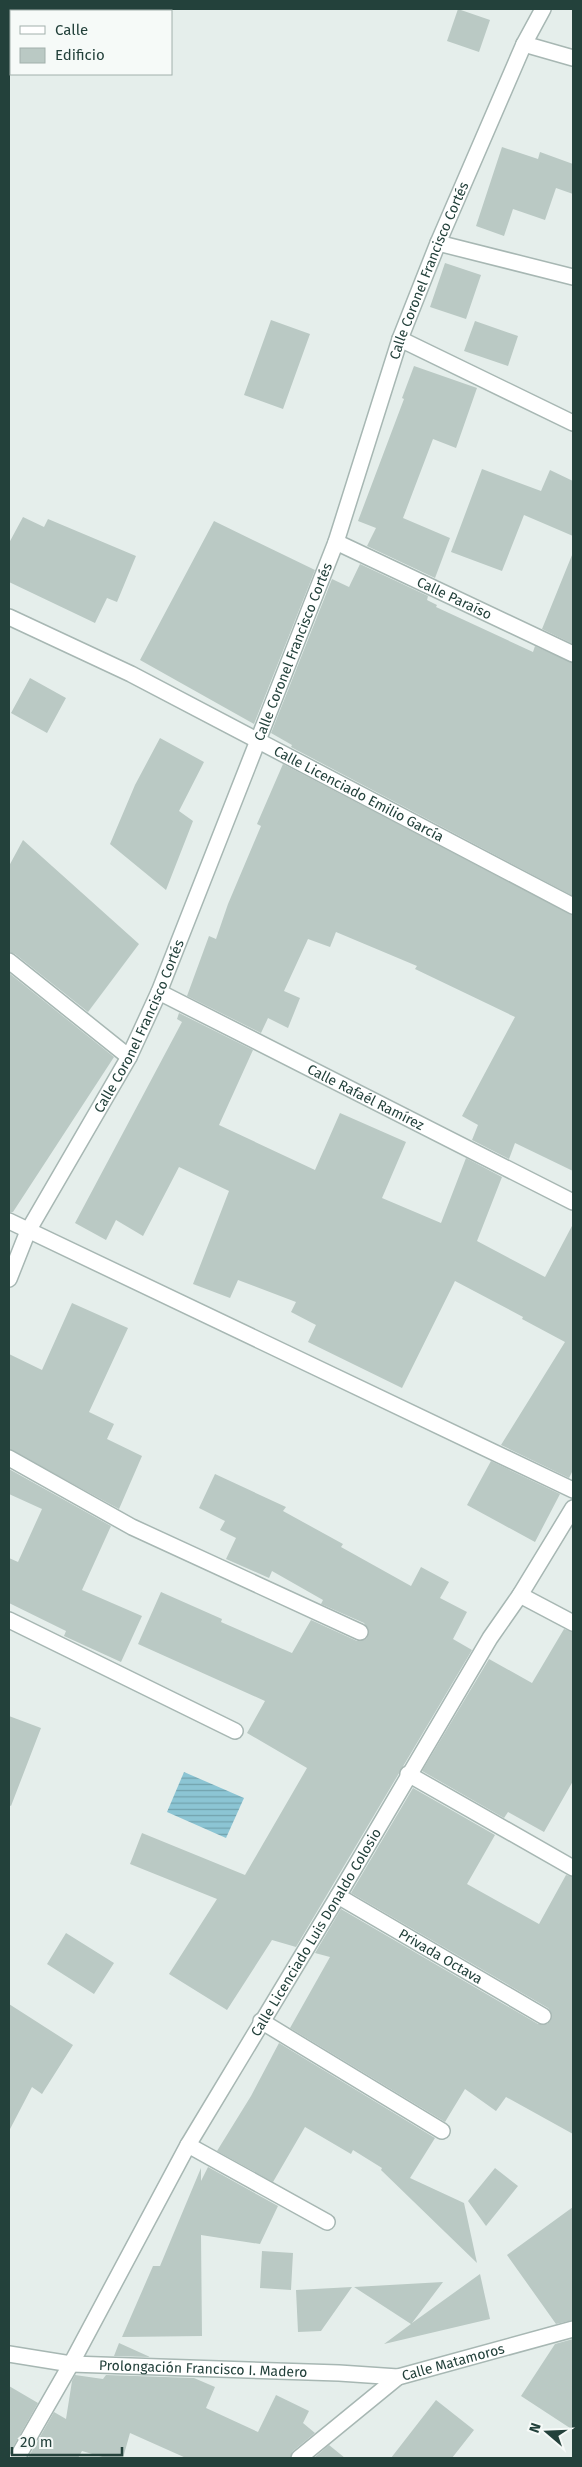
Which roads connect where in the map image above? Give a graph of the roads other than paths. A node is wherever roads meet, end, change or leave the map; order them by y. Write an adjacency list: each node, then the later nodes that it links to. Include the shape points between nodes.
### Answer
1 (543, 9): 2 (street, Calle Coronel Francisco Cortés)
2 (524, 44): 3 (street); 4 (street, Calle Coronel Francisco Cortés)
3 (573, 58)
4 (438, 243): 5 (street); 6 (street, Calle Coronel Francisco Cortés)
5 (573, 277)
6 (400, 339): 7 (street); 8 (street, Calle Coronel Francisco Cortés)
7 (573, 423)
8 (336, 542): 10 (street, Calle Paraíso); 11 (street, Calle Coronel Francisco Cortés)
9 (9, 617): 11 (street, Calle Licenciado Emilio García, via 131,674)
10 (573, 654)
11 (258, 742): 12 (street, Calle Licenciado Emilio García); 14 (street, Calle Coronel Francisco Cortés)
12 (573, 906)
13 (9, 961): 15 (street)
14 (159, 992): 15 (street, Calle Coronel Francisco Cortés); 16 (street, Calle Rafaél Ramírez)
15 (129, 1057): 18 (street, Calle Coronel Francisco Cortés)
16 (573, 1202)
17 (9, 1220): 18 (street)
18 (28, 1231): 19 (street, Calle Coronel Francisco Cortés); 21 (street)
19 (9, 1279)
20 (9, 1458): 26 (street, via 132,1526)
21 (573, 1490)
22 (573, 1508): 23 (street, Calle Licenciado Luis Donaldo Colosio)
23 (520, 1596): 25 (street); 28 (street, Calle Licenciado Luis Donaldo Colosio, via 490,1638)
24 (9, 1620): 27 (street)
25 (573, 1623)
26 (360, 1632)
27 (235, 1731)
28 (408, 1774): 29 (street); 30 (street, Calle Licenciado Luis Donaldo Colosio)
29 (573, 1868)
30 (338, 1896): 31 (street, Privada Octava); 32 (street, Calle Licenciado Luis Donaldo Colosio)
31 (543, 2016)
32 (261, 2021): 33 (street); 34 (street, Calle Licenciado Luis Donaldo Colosio)
33 (442, 2131)
34 (188, 2145): 35 (street); 38 (street, Calle Licenciado Luis Donaldo Colosio)
35 (327, 2222)
36 (573, 2329): 39 (street, Calle Matamoros)
37 (9, 2354): 38 (street, Prolongación Francisco I. Madero)
38 (71, 2364): 39 (street, Prolongación Francisco I. Madero); 40 (street, Calle Licenciado Luis Donaldo Colosio)
39 (398, 2377): 41 (street, Calle Matamoros)
40 (17, 2458)
41 (299, 2458)

